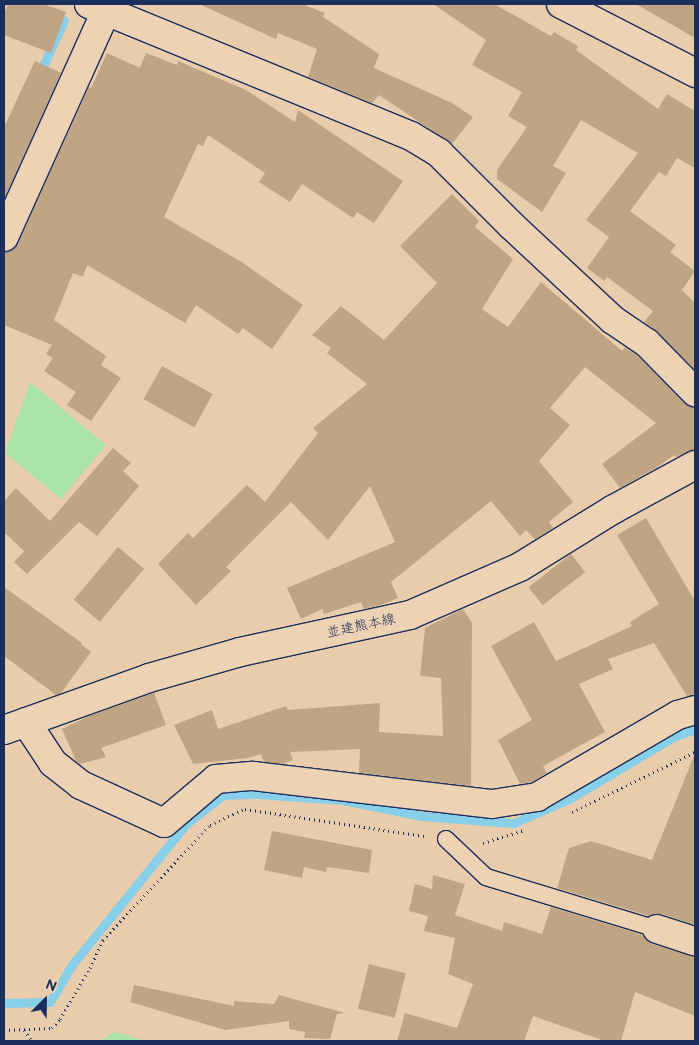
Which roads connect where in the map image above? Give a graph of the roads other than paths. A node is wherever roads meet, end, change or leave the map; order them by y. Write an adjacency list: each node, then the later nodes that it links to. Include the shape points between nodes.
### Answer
1 (561, 4): 3 (street)
2 (102, 6): 4 (street); 5 (street, via 411,136 439,153 511,225 613,320 647,344)
3 (695, 73)
4 (4, 237)
5 (695, 392)
6 (695, 465): 8 (street, 並建熊本線, via 614,508 520,567 410,615 240,652 149,678)
7 (695, 710): 8 (street, via 678,715 537,797 492,804 253,776 216,779 164,823 81,785)
8 (15, 726)
9 (446, 839): 10 (lane, via 486,877)
10 (657, 929): 11 (street)
11 (695, 941)

